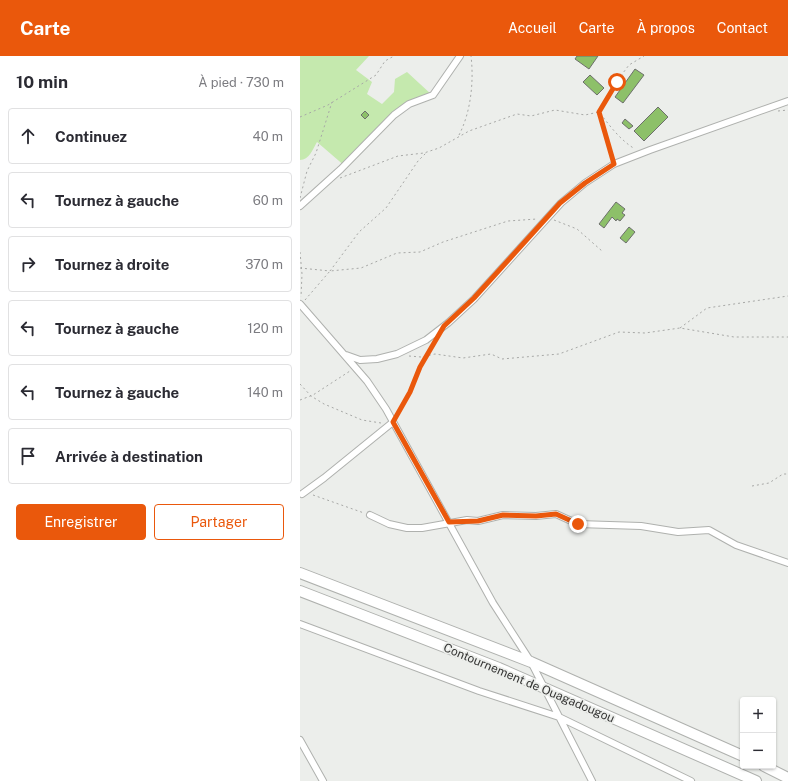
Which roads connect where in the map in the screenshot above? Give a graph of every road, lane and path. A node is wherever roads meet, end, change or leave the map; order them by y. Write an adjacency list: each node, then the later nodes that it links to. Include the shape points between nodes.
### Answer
1 (394, 56): 6 (path, via 385,61 376,76)
2 (460, 56): 15 (street, via 433,95 409,104 394,115)
3 (472, 56): 9 (path, via 473,72 467,111)
4 (644, 56): 7 (path, via 630,65)
5 (788, 101): 10 (street)
6 (332, 102): 8 (path); 14 (path)
7 (599, 112): 9 (path, via 585,115 555,110 531,116 517,114); 10 (path, via 627,145 638,150); 12 (path)
8 (300, 117)
9 (459, 136): 11 (path)
10 (650, 150): 12 (street)
11 (428, 152): 13 (path, via 398,156); 20 (path, via 418,161 386,208 359,232)
12 (614, 164): 16 (street, via 560,203)
13 (334, 180)
14 (300, 198)
15 (300, 206)
16 (546, 219): 17 (path, via 567,223); 20 (path, via 508,221 420,252 397,253 361,268); 27 (street, via 448,323 426,340)
17 (602, 251)
18 (300, 252): 19 (path)
19 (301, 269): 20 (path); 22 (path)
20 (330, 271): 22 (path)
21 (788, 296): 23 (path, via 707,308)
22 (300, 304): 26 (street)
23 (680, 328): 25 (path, via 734,337); 28 (path, via 645,333 619,332 559,354 502,359 491,354 463,358 435,354)
24 (437, 337): 28 (path)
25 (788, 337)
26 (344, 354): 27 (street, via 360,360); 29 (street)
27 (398, 354): 28 (path)
28 (427, 356): 33 (path)
29 (356, 367): 31 (path); 33 (street)
30 (300, 384): 31 (path)
31 (311, 396): 32 (path); 33 (path, via 362,420 379,424)
32 (300, 400)
33 (393, 422): 36 (street); 38 (street)
34 (788, 474): 35 (path, via 783,474 769,483)
35 (752, 486)
36 (302, 494): 37 (path, via 318,495)
37 (370, 515): 38 (street, via 389,524 407,528 422,528)
38 (449, 522): 39 (street, via 478,521 503,515 556,514 578,524 641,526 678,532 709,530 736,545); 43 (street, via 493,603)
39 (788, 563)
40 (300, 573): 43 (highway, Contournement de Ouagadougou)
41 (300, 591): 44 (highway, Contournement de Ouagadougou, via 499,668)
42 (300, 624): 45 (street, via 479,691)
43 (531, 662): 44 (street); 47 (highway, Contournement de Ouagadougou)
44 (545, 689): 45 (street); 53 (highway, Contournement de Ouagadougou)
45 (560, 718): 51 (street); 52 (street)
46 (300, 740): 50 (street)
47 (740, 755)
48 (770, 769): 49 (highway)
49 (788, 778)
50 (323, 781)
51 (592, 781)
52 (691, 781)
53 (756, 781)

